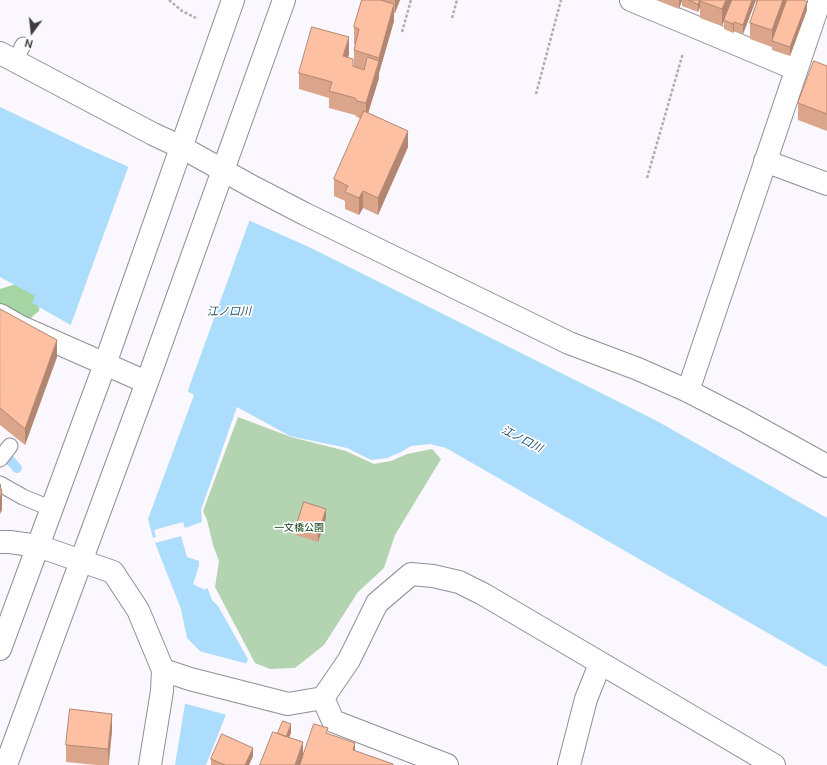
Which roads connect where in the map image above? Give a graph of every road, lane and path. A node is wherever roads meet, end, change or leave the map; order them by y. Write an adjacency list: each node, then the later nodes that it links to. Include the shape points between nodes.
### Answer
1 (169, 0): 9 (path)
2 (233, 0): 16 (street)
3 (284, 0): 18 (street)
4 (411, 0): 12 (path)
5 (457, 0): 10 (path)
6 (561, 0): 15 (path)
7 (631, 0): 11 (street)
8 (820, 0): 14 (street)
9 (196, 18)
10 (452, 18)
11 (691, 25): 14 (street); 19 (path)
12 (402, 32)
13 (13, 53): 16 (street, via 153,134)
14 (796, 69): 17 (street)
15 (536, 94)
16 (178, 156): 18 (street); 22 (street)
17 (765, 161): 20 (street); 24 (street)
18 (220, 177): 23 (street); 24 (street, via 253,187 569,343)
19 (647, 178)
20 (827, 184)
21 (0, 315): 22 (street, via 18,326)
22 (107, 358): 23 (street); 29 (street)
23 (148, 378): 32 (street)
24 (688, 391): 27 (street)
25 (10, 446): 26 (lane)
26 (0, 459)
27 (827, 466)
28 (0, 484): 29 (lane)
29 (52, 509): 31 (street)
30 (0, 542): 31 (street)
31 (38, 546): 32 (street); 33 (street)
32 (80, 561): 35 (street, via 113,572 138,610); 38 (street)
33 (0, 649)
34 (600, 664): 36 (street, via 459,582 411,574 378,602 349,660); 37 (street); 41 (street, via 586,699)
35 (163, 670): 36 (street, via 242,694 288,704); 39 (street)
36 (323, 698): 40 (street, via 333,721)
37 (766, 763)
38 (6, 765)
39 (150, 765)
40 (447, 765)
41 (569, 765)

